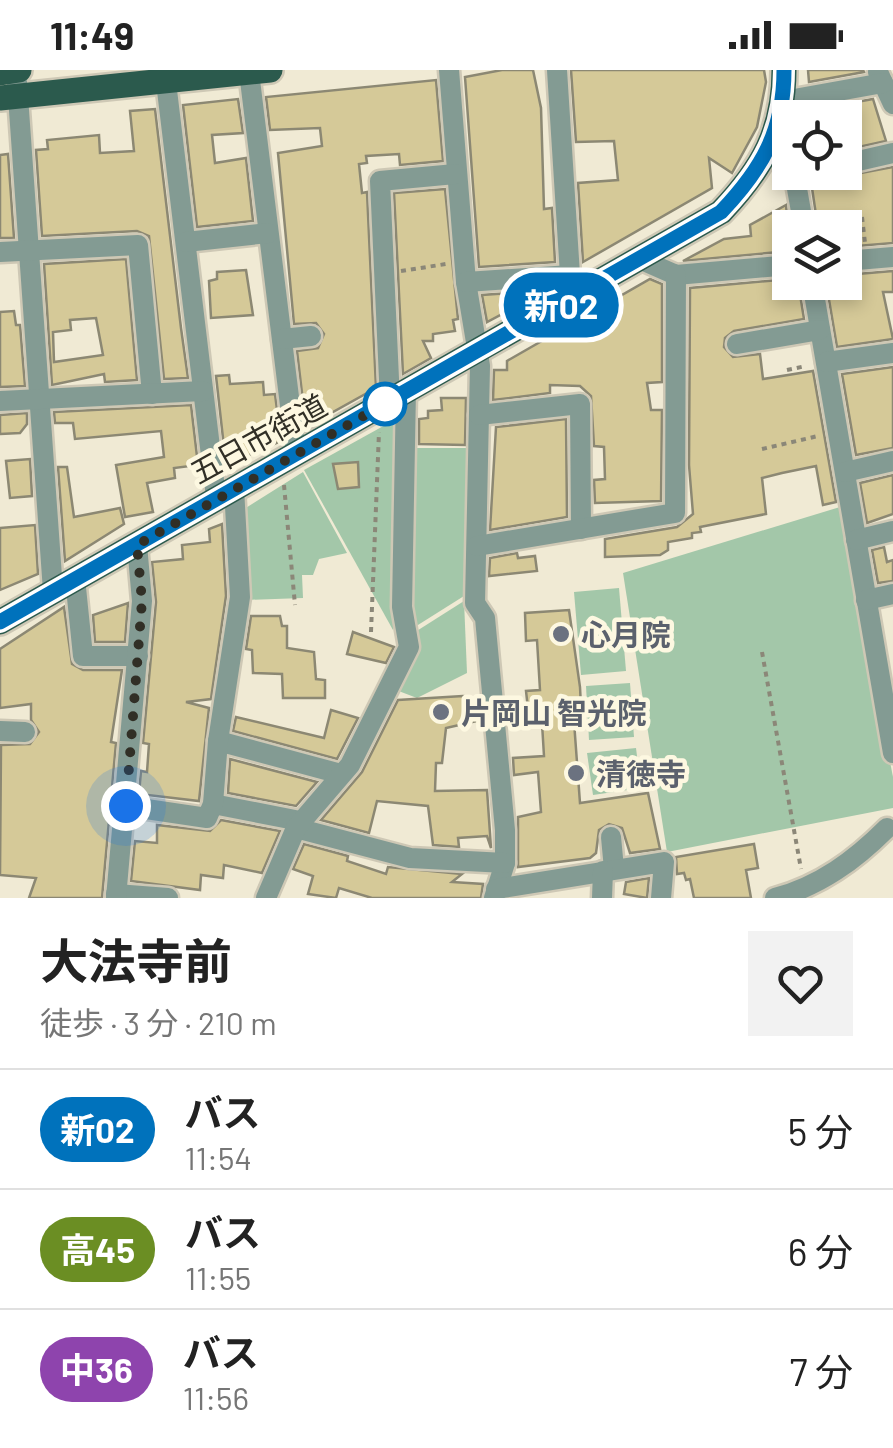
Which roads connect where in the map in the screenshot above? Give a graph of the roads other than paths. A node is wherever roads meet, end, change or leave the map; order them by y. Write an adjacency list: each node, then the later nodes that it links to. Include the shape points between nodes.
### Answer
1 (449, 70): 15 (street)
2 (557, 70): 26 (street)
3 (784, 70): 9 (main road, 五日市街道)
4 (259, 71): 8 (main road); 16 (street)
5 (0, 72): 7 (main road)
6 (880, 77): 10 (street); 11 (street)
7 (14, 81): 8 (main road); 18 (street)
8 (166, 82): 17 (street)
9 (782, 100)
10 (786, 100)
11 (893, 104)
12 (772, 146): 21 (main road, 五日市街道, via 721,212)
13 (893, 153): 14 (street)
14 (862, 160)
15 (456, 174): 24 (street); 39 (street, via 380,181)
16 (268, 233): 17 (street); 30 (street)
17 (186, 242): 35 (street)
18 (30, 251): 19 (street); 36 (street, via 138,244); 37 (street)
19 (0, 252)
20 (893, 257): 22 (street)
21 (642, 260): 25 (street); 26 (main road, 五日市街道)
22 (862, 260)
23 (772, 266): 25 (street)
24 (464, 272): 26 (street); 32 (street)
25 (676, 274): 45 (street, via 675,513)
26 (574, 285): 32 (main road, 五日市街道)
27 (815, 300): 28 (street)
28 (820, 330): 31 (street); 34 (street)
29 (311, 336): 30 (street)
30 (282, 339): 41 (street)
31 (737, 344)
32 (477, 351): 39 (main road, 五日市街道); 40 (street)
33 (893, 353): 34 (street)
34 (826, 362): 43 (street)
35 (203, 391): 36 (street); 44 (street)
36 (152, 394): 37 (street)
37 (37, 400): 38 (street); 50 (street)
38 (0, 402)
39 (392, 404): 41 (main road, 五日市街道); 60 (street, via 409,647)
40 (479, 415): 45 (street, via 580,404); 49 (street)
41 (296, 454): 44 (main road, 五日市街道)
42 (893, 460): 43 (street)
43 (844, 472): 47 (street)
44 (225, 493): 48 (main road, 五日市街道); 58 (street, via 240,597)
45 (581, 529): 49 (street)
46 (893, 531): 47 (street)
47 (856, 540): 52 (street)
48 (137, 545): 50 (main road, 五日市街道); 54 (street)
49 (477, 546): 66 (street, via 475,603 486,618)
50 (64, 584): 53 (main road, 五日市街道); 54 (street, via 83,656)
51 (893, 594): 52 (street)
52 (866, 600): 55 (street)
53 (0, 622)
54 (138, 656): 62 (street, via 124,734)
55 (888, 702): 59 (street)
56 (0, 731): 57 (street)
57 (25, 732)
58 (218, 740): 60 (street); 61 (street)
59 (893, 754)
60 (341, 774): 63 (street)
61 (213, 804): 62 (street, via 207,818); 63 (street)
62 (126, 806): 69 (street)
63 (298, 825): 66 (street, via 410,858); 71 (street)
64 (888, 828): 74 (street, via 860,856 805,890)
65 (611, 837): 67 (street)
66 (505, 863): 68 (street)
67 (608, 870): 68 (street); 72 (street); 73 (street, via 664,862)
68 (495, 894)
69 (116, 896): 70 (street)
70 (168, 898)
71 (266, 898)
72 (602, 898)
73 (661, 898)
74 (775, 898)

